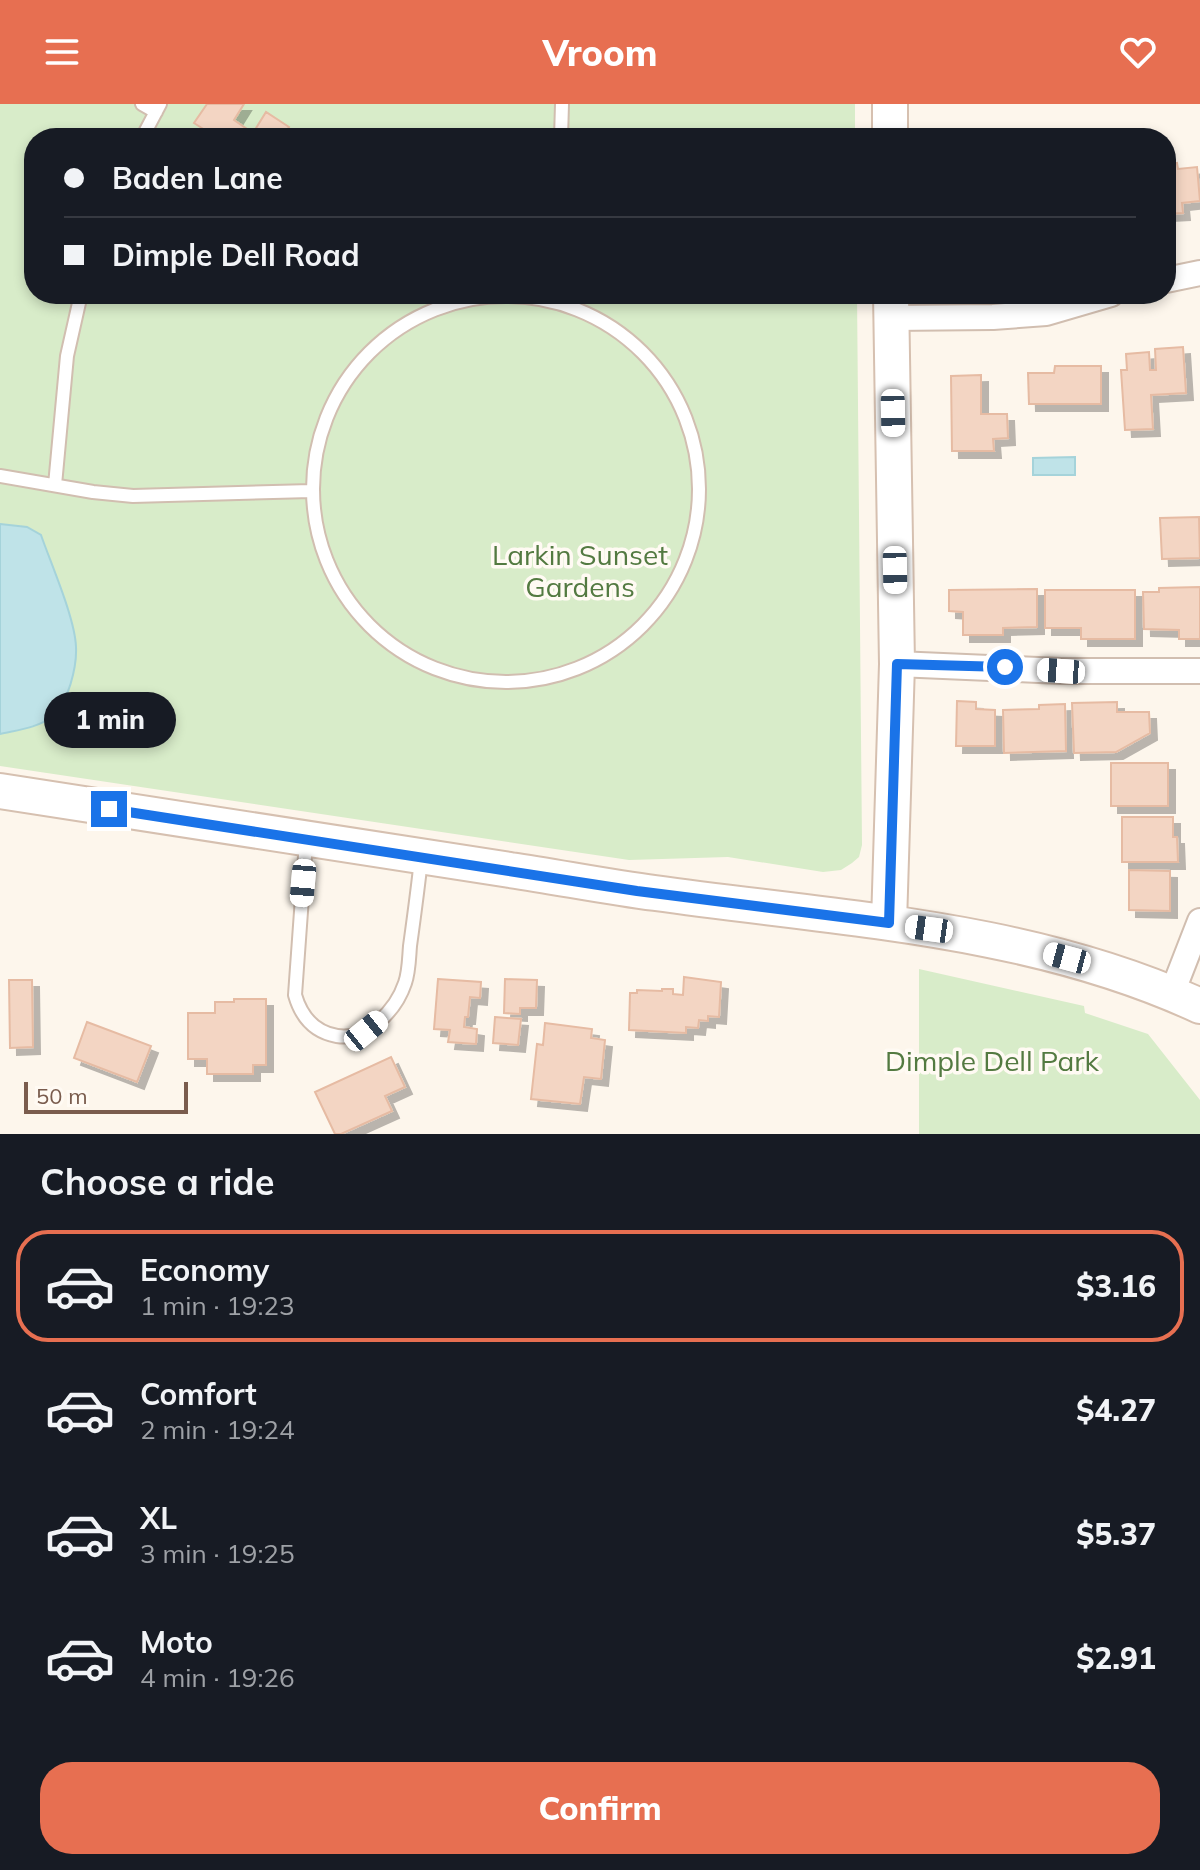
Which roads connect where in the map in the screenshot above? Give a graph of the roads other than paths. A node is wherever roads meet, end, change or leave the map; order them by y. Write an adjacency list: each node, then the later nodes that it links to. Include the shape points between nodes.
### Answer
1 (142, 104): 4 (lane)
2 (562, 104): 6 (lane)
3 (890, 104): 7 (main road)
4 (158, 108): 5 (lane)
5 (147, 128)
6 (561, 128)
7 (890, 128)
8 (1200, 273): 9 (street)
9 (1176, 278)
10 (79, 304): 16 (lane, via 67,356)
11 (446, 304): 17 (lane, via 410,320 354,368 329,411)
12 (562, 304): 17 (lane, via 616,329 642,349 689,425 697,458 700,492 681,578 644,626 607,654 579,670 494,684 442,672 398,652 342,594 327,561)
13 (1077, 304): 14 (street, via 1046,313 993,317)
14 (891, 306): 18 (main road)
15 (0, 476): 16 (lane)
16 (55, 485): 17 (lane, via 133,496)
17 (311, 491)
18 (897, 664): 19 (street); 24 (main road)
19 (1200, 671)
20 (0, 791): 21 (main road)
21 (306, 839): 22 (main road); 22 (lane, via 295,995 300,1010 329,1035 366,1031 392,1007 406,982)
22 (422, 856): 24 (main road, via 644,892)
23 (1200, 921): 25 (street)
24 (889, 923): 25 (main road, via 1012,944 1094,965)
25 (1186, 999)

